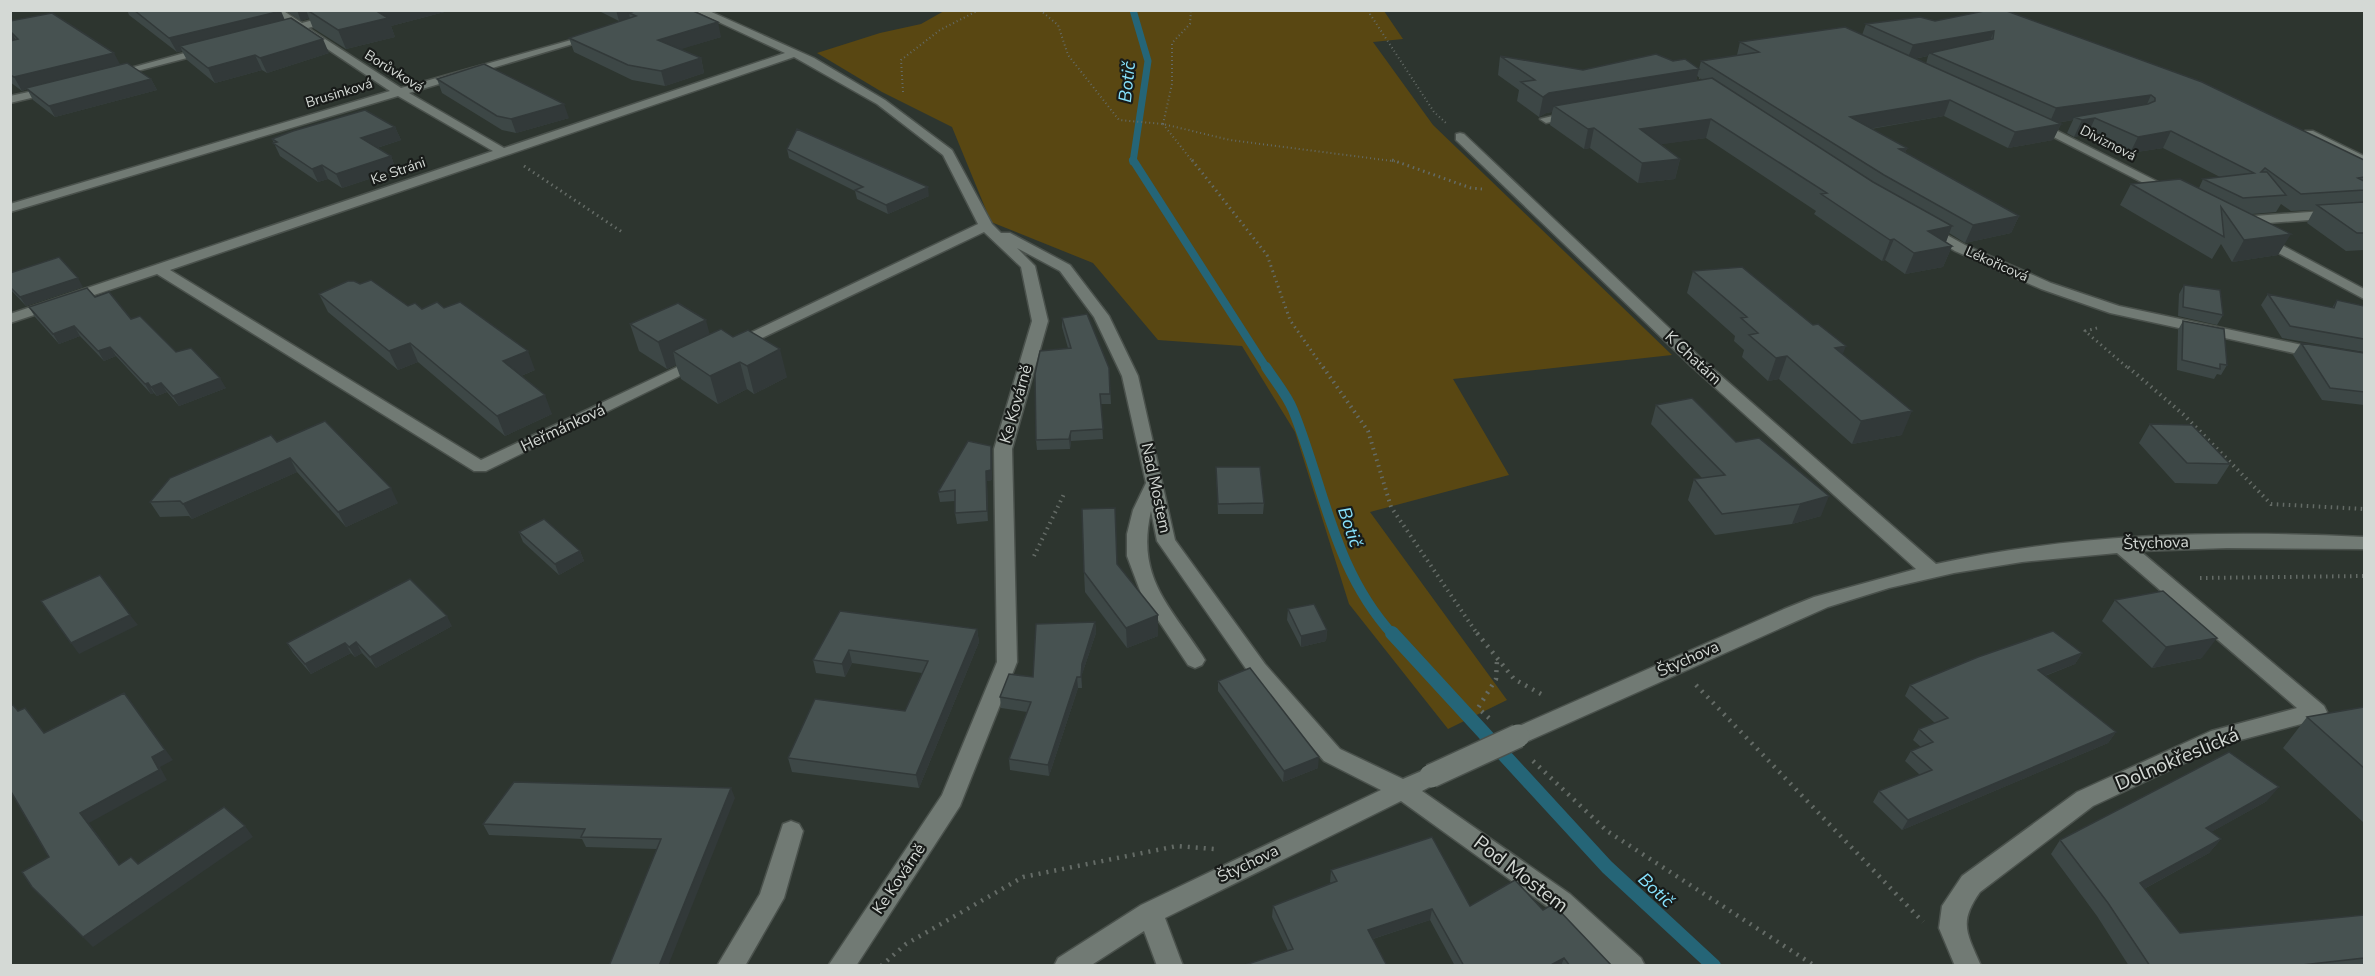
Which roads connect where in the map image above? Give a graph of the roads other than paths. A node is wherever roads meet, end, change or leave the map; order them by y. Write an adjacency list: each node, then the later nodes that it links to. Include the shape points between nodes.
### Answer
1 (275, 10): 4 (street, Borůvková)
2 (365, 10): 4 (street)
3 (698, 10): 8 (street, Ke Kovárně)
4 (299, 27): 6 (street); 11 (street, Borůvková)
5 (599, 33): 11 (street, Brusinková)
6 (264, 36)
7 (218, 47): 9 (street)
8 (795, 52): 20 (street, Ke Stráni); 26 (street, Ke Kovárně, via 881,102 948,153)
9 (103, 77)
10 (68, 86): 12 (street)
11 (397, 91): 20 (street, Borůvková); 23 (street, Brusinková)
12 (10, 100)
13 (1590, 111): 14 (street)
14 (1546, 119)
15 (2028, 121): 18 (street, Diviznová)
16 (2065, 127): 18 (street)
17 (2295, 127): 21 (street)
18 (2048, 130): 22 (street, Diviznová)
19 (1460, 137): 34 (street, K Chatám, via 1697,363)
20 (501, 151): 27 (street, Ke Stráni)
21 (2364, 160)
22 (2180, 196)
23 (10, 208)
24 (2364, 212): 28 (street, via 2231,222)
25 (1911, 220): 30 (street, Lékořicová, via 2014,272 2115,310 2321,354)
26 (986, 226): 27 (street, Heřmánková, via 480,467); 31 (street, Nad Mostem, via 1065,268 1101,316 1130,376); 40 (street, Ke Kovárně, via 1028,266 1040,321 1003,449 1007,662 952,799)
27 (159, 269): 29 (street, Ke Stráni)
28 (2364, 295)
29 (10, 319)
30 (2364, 359)
31 (1155, 482): 35 (street, via 1141,508 1134,551 1142,580); 36 (street, Nad Mostem, via 1166,541 1258,670 1332,755)
32 (2364, 543): 33 (street, Štychova, via 2254,540)
33 (2119, 544): 34 (street, Štychova); 44 (street, Dolnokřeslická, via 2316,712 2219,737 2085,799 1971,884 1955,906 1952,928)
34 (1932, 572): 36 (street, Štychova, bridge, via 1821,602 1675,664)
35 (1195, 660)
36 (1403, 790): 38 (street, Štychova); 43 (street, Pod Mostem, via 1561,902)
37 (791, 831): 39 (street, via 771,898)
38 (1150, 913): 41 (street, Štychova); 42 (street)
39 (730, 966)
40 (842, 966)
41 (1067, 966)
42 (1170, 966)
43 (1632, 966)
44 (1968, 966)

